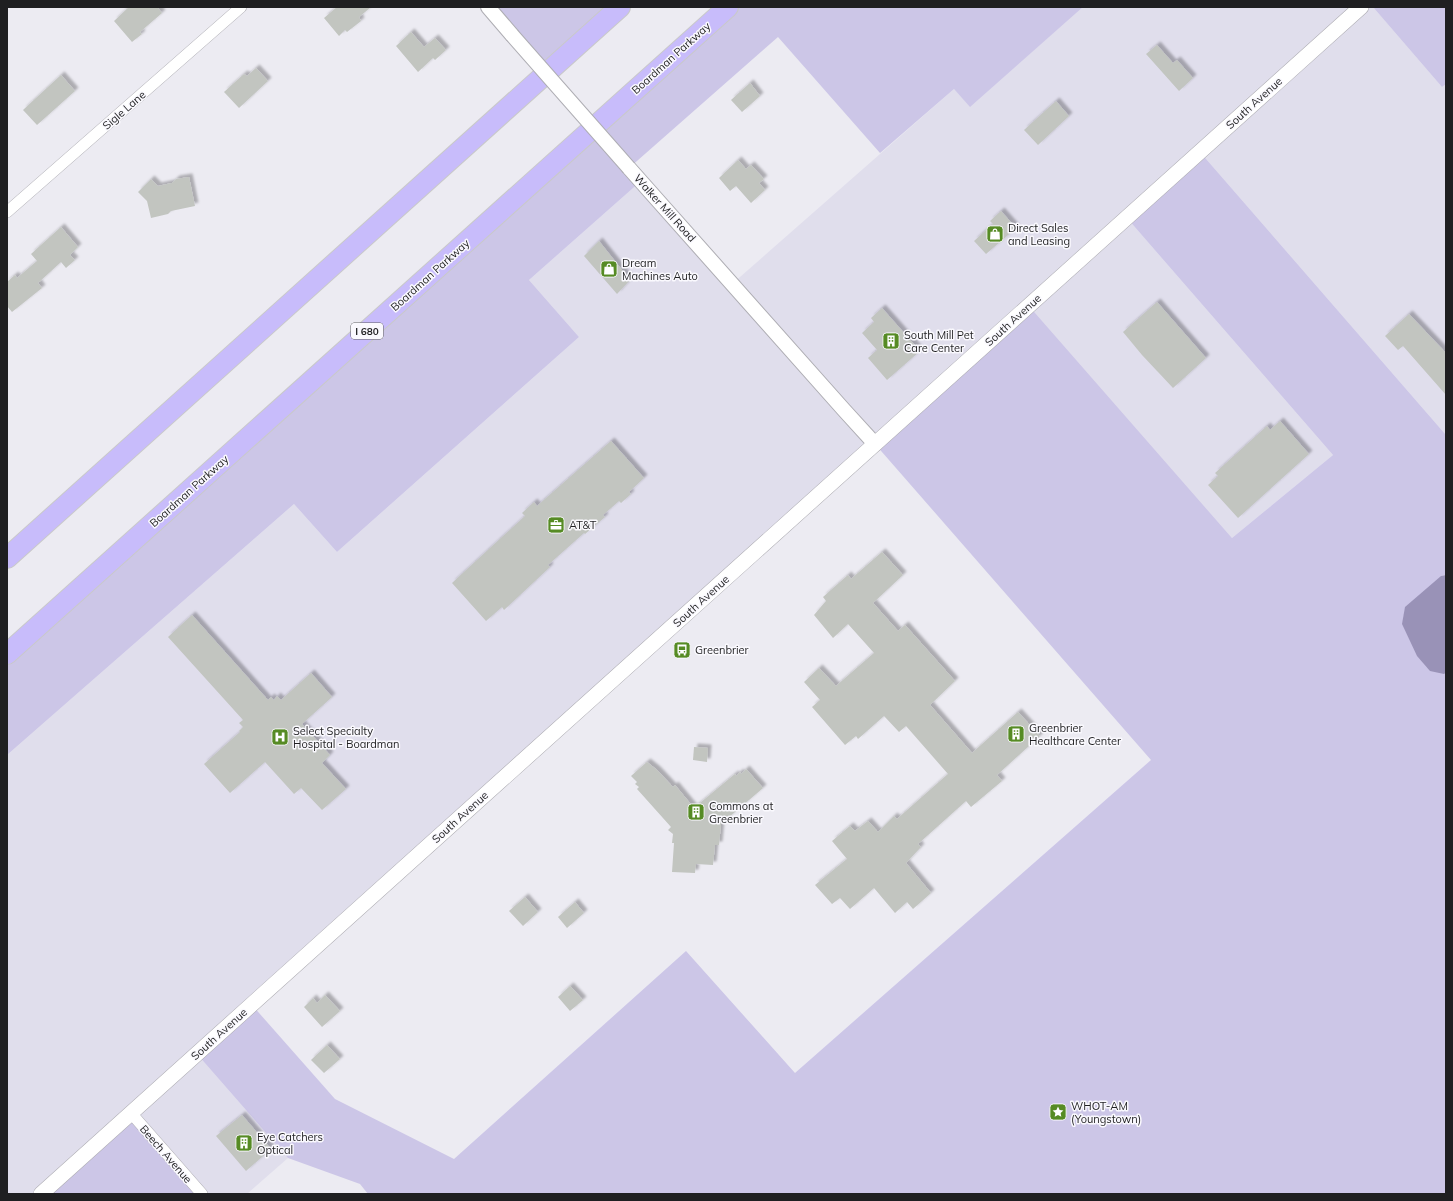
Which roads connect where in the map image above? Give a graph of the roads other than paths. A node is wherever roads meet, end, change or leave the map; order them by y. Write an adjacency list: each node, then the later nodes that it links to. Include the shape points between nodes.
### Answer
1 (241, 7): 6 (street, Sigle Lane)
2 (488, 7): 7 (street, Walker Mill Road, bridge)
3 (620, 7): 8 (highway)
4 (728, 7): 9 (highway, Boardman Parkway / I 680)
5 (1361, 7): 7 (main road, South Avenue)
6 (7, 212)
7 (875, 444): 10 (main road, South Avenue)
8 (7, 558)
9 (7, 654)
10 (131, 1113): 11 (main road, South Avenue); 12 (street, Beech Avenue)
11 (41, 1194)
12 (202, 1194)

